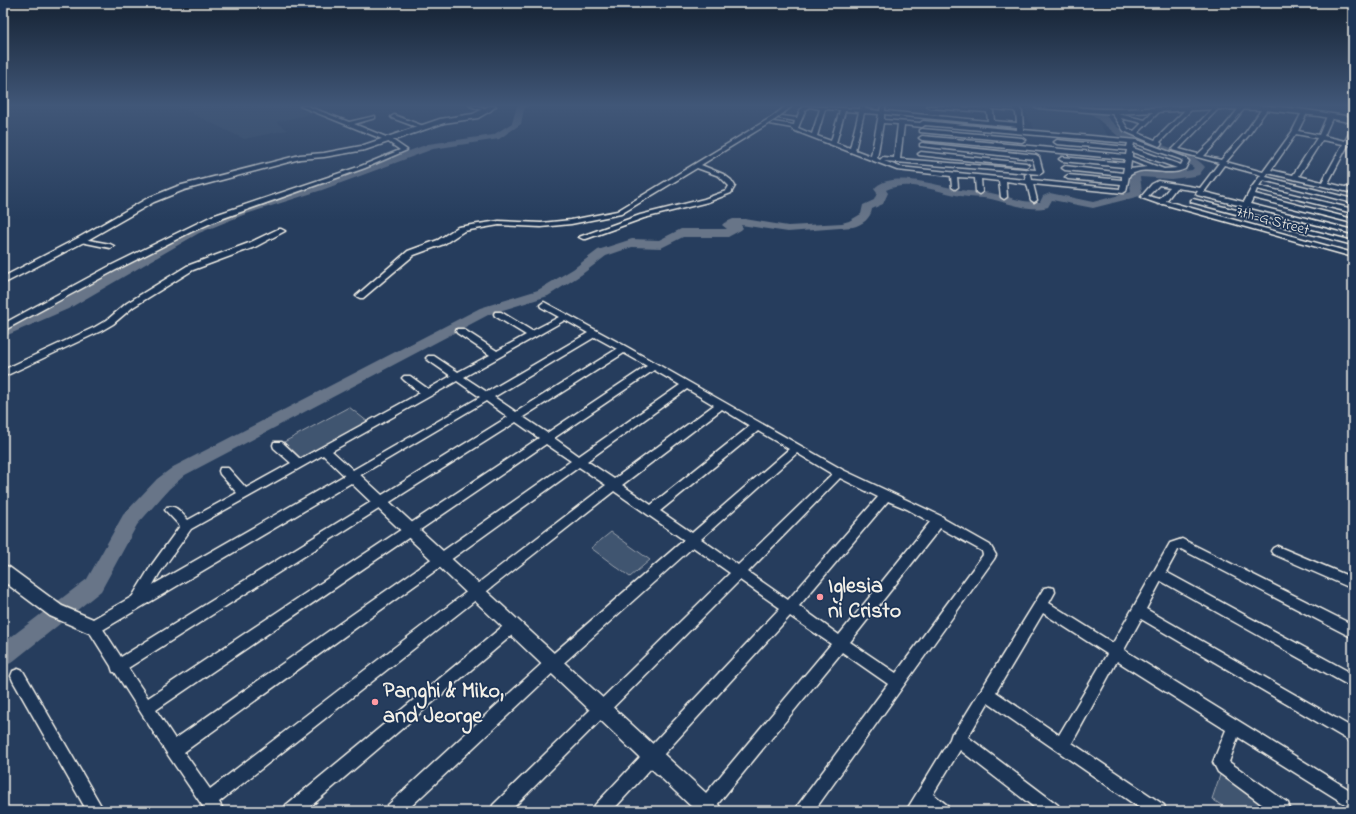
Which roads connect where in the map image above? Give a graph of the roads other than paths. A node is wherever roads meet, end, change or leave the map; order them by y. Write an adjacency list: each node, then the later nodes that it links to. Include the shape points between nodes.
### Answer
1 (374, 144): 83 (street, via 343,152 300,157 181,188 151,200)
2 (395, 144): 94 (street, via 404,150 363,167 215,218 111,269)
3 (732, 144): 38 (street)
4 (833, 144): 25 (street)
5 (854, 144): 25 (street)
6 (875, 144): 31 (street)
7 (899, 144): 33 (street)
8 (989, 144): 22 (street)
9 (1023, 144): 22 (street)
10 (1057, 144): 26 (street)
11 (1077, 144): 23 (street)
12 (1130, 144): 23 (street)
13 (1143, 144): 40 (street, via 1182,158 1186,161)
14 (1159, 144): 24 (street)
15 (1181, 144): 24 (street)
16 (1212, 144): 30 (street)
17 (1238, 144): 35 (street)
18 (1286, 144): 45 (street)
19 (1316, 144): 50 (street)
20 (1350, 144): 56 (street)
21 (922, 145): 27 (street); 28 (street)
22 (1023, 147): 26 (street); 28 (street)
23 (1129, 149): 29 (street); 40 (street)
24 (1175, 150): 30 (street)
25 (852, 151): 31 (street)
26 (1059, 151): 29 (street); 32 (street)
27 (921, 154): 34 (street); 36 (street)
28 (1025, 155): 36 (street); 44 (street, via 1036,157 1040,172)
29 (1128, 157): 37 (street); 43 (street)
30 (1198, 157): 35 (street)
31 (872, 158): 33 (street); 41 (street)
32 (1062, 159): 37 (street); 39 (street)
33 (897, 161): 34 (street)
34 (921, 162): 42 (street); 44 (street)
35 (1222, 163): 45 (street); 65 (street)
36 (1026, 165): 44 (street)
37 (1126, 165): 47 (street)
38 (697, 166): 76 (street); 76 (street, via 729,180 732,186 729,192 706,201 642,216 583,237)
39 (1065, 168): 47 (street); 49 (street)
40 (1184, 168): 43 (street)
41 (908, 170): 42 (street); 51 (street)
42 (918, 171): 46 (street, via 931,175)
43 (1163, 171): 47 (street, via 1135,170)
44 (1028, 172): 53 (street)
45 (1265, 174): 50 (street); 61 (street); 70 (street)
46 (954, 175): 48 (street); 59 (street)
47 (1126, 175): 54 (street)
48 (978, 177): 52 (street); 63 (street)
49 (1068, 177): 54 (street); 58 (street)
50 (1295, 177): 56 (street)
51 (907, 179)
52 (1002, 179): 53 (street); 68 (street)
53 (1029, 182): 55 (street); 69 (street)
54 (1124, 182): 60 (street, via 1123,191)
55 (1056, 184): 58 (street); 64 (street)
56 (1324, 184): 62 (street)
57 (1176, 185): 65 (street); 72 (street); 72 (street, 7th-G Street, via 1158,183 1144,197)
58 (1071, 186): 60 (street)
59 (955, 187)
60 (1081, 187): 66 (street)
61 (1255, 187): 67 (street); 75 (street)
62 (1353, 191)
63 (979, 192)
64 (1058, 192)
65 (1201, 192): 71 (street); 73 (street)
66 (1083, 195)
67 (1251, 195): 73 (street); 78 (street)
68 (1004, 197)
69 (1034, 200)
70 (1353, 200): 75 (street)
71 (1193, 201): 74 (street); 77 (street)
72 (1161, 203): 74 (street, 7th-G Street)
73 (1246, 205): 77 (street); 80 (street)
74 (1186, 210): 79 (street, 7th-G Street)
75 (1351, 210): 78 (street)
76 (619, 213): 90 (street, via 541,225 499,223 465,228 441,242 411,253)
77 (1241, 214): 79 (street); 84 (street)
78 (1349, 220): 80 (street)
79 (1235, 223): 87 (street, 7th-G Street)
80 (1343, 229): 82 (street); 84 (street)
81 (281, 232): 102 (street, via 190,268 130,305 98,329)
82 (1353, 232)
83 (81, 240): 86 (street); 89 (street)
84 (1339, 240): 85 (street); 87 (street)
85 (1353, 244)
86 (110, 246)
87 (1334, 250): 88 (street, 7th-G Street)
88 (1353, 255)
89 (3, 281)
90 (360, 296)
91 (544, 305): 93 (street)
92 (498, 314): 97 (street)
93 (565, 317): 96 (street); 97 (street)
94 (3, 328)
95 (460, 331): 99 (street)
96 (595, 333): 98 (street); 107 (street)
97 (532, 335): 99 (street)
98 (624, 349): 101 (street); 109 (street)
99 (497, 355): 103 (street)
100 (431, 358): 103 (street)
101 (654, 366): 105 (street); 111 (street)
102 (3, 374)
103 (458, 376): 106 (street); 107 (street)
104 (407, 378): 106 (street)
105 (686, 385): 108 (street); 115 (street)
106 (427, 393): 114 (street)
107 (486, 396): 109 (street); 119 (street)
108 (721, 405): 110 (street); 120 (street)
109 (516, 417): 111 (street); 123 (street)
110 (758, 425): 113 (street); 125 (street)
111 (546, 438): 115 (street); 128 (street)
112 (278, 445): 116 (street)
113 (796, 448): 118 (street); 129 (street)
114 (324, 450): 116 (street); 119 (street)
115 (580, 462): 120 (street); 131 (street)
116 (299, 464): 121 (street)
117 (224, 471): 121 (street)
118 (839, 473): 122 (street); 133 (street)
119 (352, 476): 123 (street); 138 (street)
120 (613, 486): 125 (street); 136 (street)
121 (244, 494): 127 (street)
122 (886, 496): 126 (street); 140 (street)
123 (380, 502): 128 (street); 148 (street)
124 (172, 510): 127 (street)
125 (651, 512): 129 (street)
126 (939, 520): 145 (street); 151 (street, via 986,548 990,555)
127 (187, 526): 138 (street, via 155,570)
128 (410, 530): 131 (street); 153 (street)
129 (692, 540): 133 (street); 147 (street)
130 (1278, 551): 135 (street)
131 (441, 559): 136 (street); 159 (street)
132 (3, 572): 143 (street, via 56,611)
133 (737, 572): 140 (street); 154 (street)
134 (1159, 574): 141 (street); 144 (street, via 1174,546 1182,544); 150 (street)
135 (1353, 584)
136 (476, 592): 142 (street); 163 (street)
137 (1050, 592): 139 (street)
138 (136, 602): 143 (street)
139 (1042, 606): 146 (street); 152 (street)
140 (790, 607): 145 (street); 160 (street)
141 (1139, 611): 146 (street); 156 (street)
142 (513, 626): 147 (street); 167 (street)
143 (94, 627): 148 (street)
144 (1353, 632)
145 (841, 643): 151 (street); 164 (street)
146 (1115, 650): 155 (street); 158 (street)
147 (553, 663): 154 (street); 168 (street)
148 (118, 667): 153 (street)
149 (18, 676): 166 (street)
150 (1353, 681)
151 (898, 683): 171 (street)
152 (987, 694): 157 (street); 158 (street)
153 (146, 708): 159 (street)
154 (602, 708): 160 (street); 169 (street)
155 (1235, 726): 162 (street); 165 (street, via 1221,762 1223,767)
156 (1353, 736)
157 (957, 738): 161 (street); 174 (street)
158 (1062, 744): 175 (street)
159 (173, 750): 163 (street)
160 (651, 755): 164 (street); 170 (street)
161 (924, 796): 172 (street); 173 (street)
162 (1353, 800)
163 (212, 806)
164 (706, 809)
165 (1282, 809)
166 (96, 811)
167 (292, 811)
168 (394, 811)
169 (499, 811)
170 (601, 811)
171 (804, 811)
172 (914, 811)
173 (942, 811)
174 (1052, 811)
175 (1158, 811)

